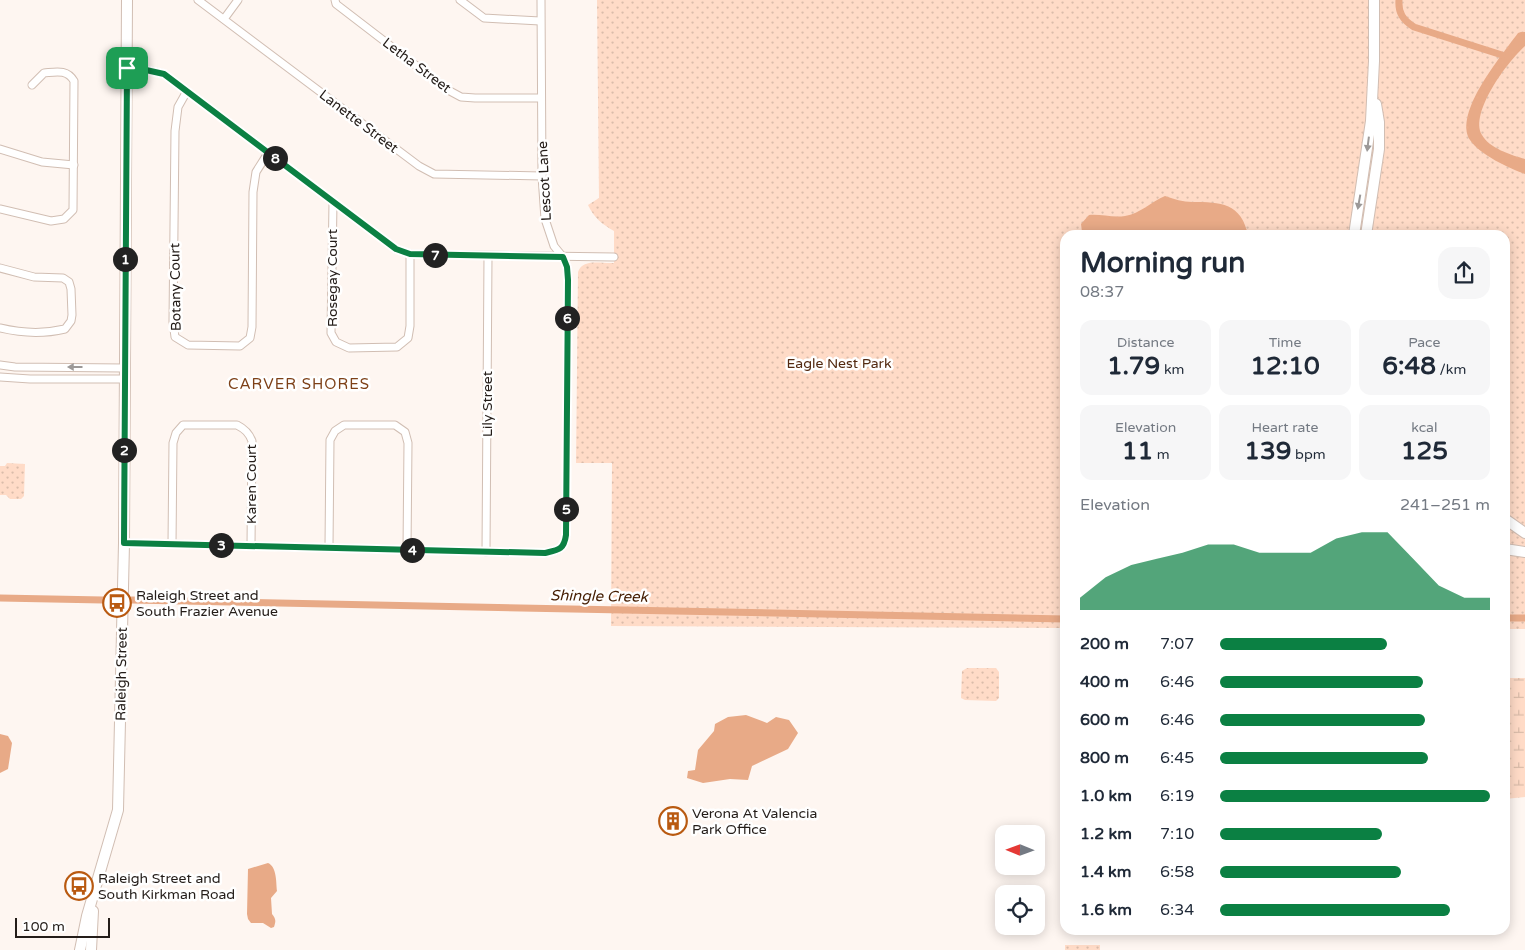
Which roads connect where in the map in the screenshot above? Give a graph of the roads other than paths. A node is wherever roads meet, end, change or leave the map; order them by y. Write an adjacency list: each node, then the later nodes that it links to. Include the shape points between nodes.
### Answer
1 (127, 0): 11 (street, Raleigh Street)
2 (198, 0): 8 (street, Lanette Street)
3 (238, 0): 8 (street)
4 (335, 0): 14 (street, Letha Street, via 336,4 448,90 475,98)
5 (460, 0): 9 (street, via 484,18)
6 (541, 0): 9 (street, Lescot Lane)
7 (1374, 0): 10 (street)
8 (224, 18): 20 (street, Lanette Street, via 419,166 434,174)
9 (540, 21): 14 (street, Lescot Lane)
10 (1374, 60): 18 (street, one-way to 18); 19 (street, via 1380,137)
11 (127, 68): 13 (street, via 164,74); 32 (street, Raleigh Street)
12 (32, 85): 17 (street, via 44,72 70,74 74,81)
13 (187, 91): 16 (street); 16 (street, Botany Court, via 178,107 175,130 173,322 174,337 188,345 240,346 250,338 253,192 256,172)
14 (541, 98): 20 (street, Lescot Lane)
15 (0, 149): 17 (street, via 42,162)
16 (268, 152): 21 (street)
17 (74, 165): 22 (street, via 73,210 64,219 51,220)
18 (1365, 169): 19 (street); 23 (street, one-way to 23)
19 (1376, 172): 24 (street)
20 (542, 176): 27 (street, Lescot Lane, via 548,233)
21 (333, 202): 25 (street, via 396,249); 25 (street, Rosegay Court, via 331,333 336,342 349,348 397,347 408,338)
22 (0, 208)
23 (1355, 230)
24 (1367, 230)
25 (410, 254): 26 (street)
26 (488, 256): 27 (street); 43 (street, Lily Street)
27 (563, 257): 28 (street); 43 (street, Lescot Lane, via 568,280 565,544 558,550 545,553)
28 (614, 257)
29 (0, 268): 30 (street, via 34,277 63,278 71,289 71,321 65,329 14,332)
30 (0, 328)
31 (0, 365): 32 (street, one-way to 31)
32 (124, 368): 34 (street, Raleigh Street)
33 (0, 377): 34 (street)
34 (124, 379): 37 (street, Raleigh Street)
35 (1510, 522): 36 (street)
36 (1525, 533)
37 (124, 543): 38 (street); 45 (street, Raleigh Street, via 118,810)
38 (172, 544): 39 (street); 39 (street, Karen Court, via 173,443 176,433 183,425 237,425 250,434 252,441)
39 (251, 546): 40 (street)
40 (329, 547): 41 (street); 41 (street, via 330,440 334,431 344,425 395,425 406,432 408,443)
41 (407, 550): 43 (street)
42 (1510, 550): 44 (street)
43 (486, 552)
44 (1525, 552)
45 (94, 895): 46 (street, Raleigh Street); 47 (street, Raleigh Street)
46 (80, 950)
47 (91, 950)

